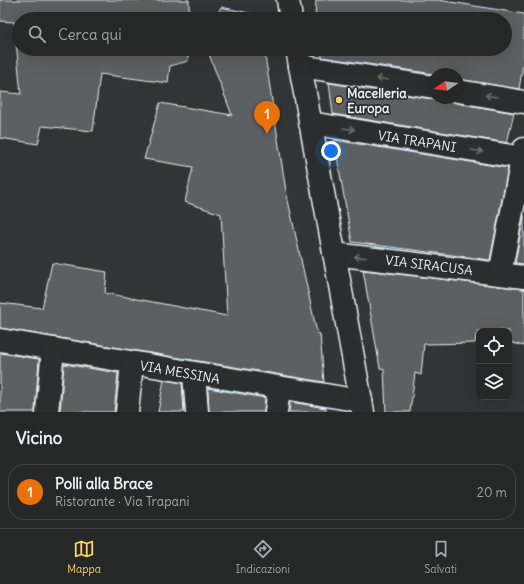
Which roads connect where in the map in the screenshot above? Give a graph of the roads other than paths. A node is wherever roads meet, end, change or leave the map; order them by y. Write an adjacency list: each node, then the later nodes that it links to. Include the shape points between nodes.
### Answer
1 (288, 0): 2 (street)
2 (290, 12)
3 (298, 57): 4 (street, one-way to 3); 7 (street)
4 (428, 86)
5 (464, 92): 6 (street, one-way to 5)
6 (524, 102)
7 (310, 123): 8 (street, VIA TRAPANI, one-way to 8); 9 (street)
8 (524, 155): 10 (street)
9 (334, 254): 10 (street, VIA SIRACUSA, one-way to 9); 17 (street)
10 (500, 274): 11 (street, VIA SIRACUSA)
11 (524, 277)
12 (0, 340): 13 (street, VIA MESSINA)
13 (53, 349): 14 (street, VIA MESSINA); 18 (street)
14 (132, 363): 15 (street, VIA MESSINA); 19 (street)
15 (194, 374): 16 (street, VIA MESSINA); 20 (street)
16 (279, 389): 17 (street, VIA MESSINA); 21 (street)
17 (362, 406)
18 (46, 412)
19 (127, 412)
20 (197, 412)
21 (276, 412)

